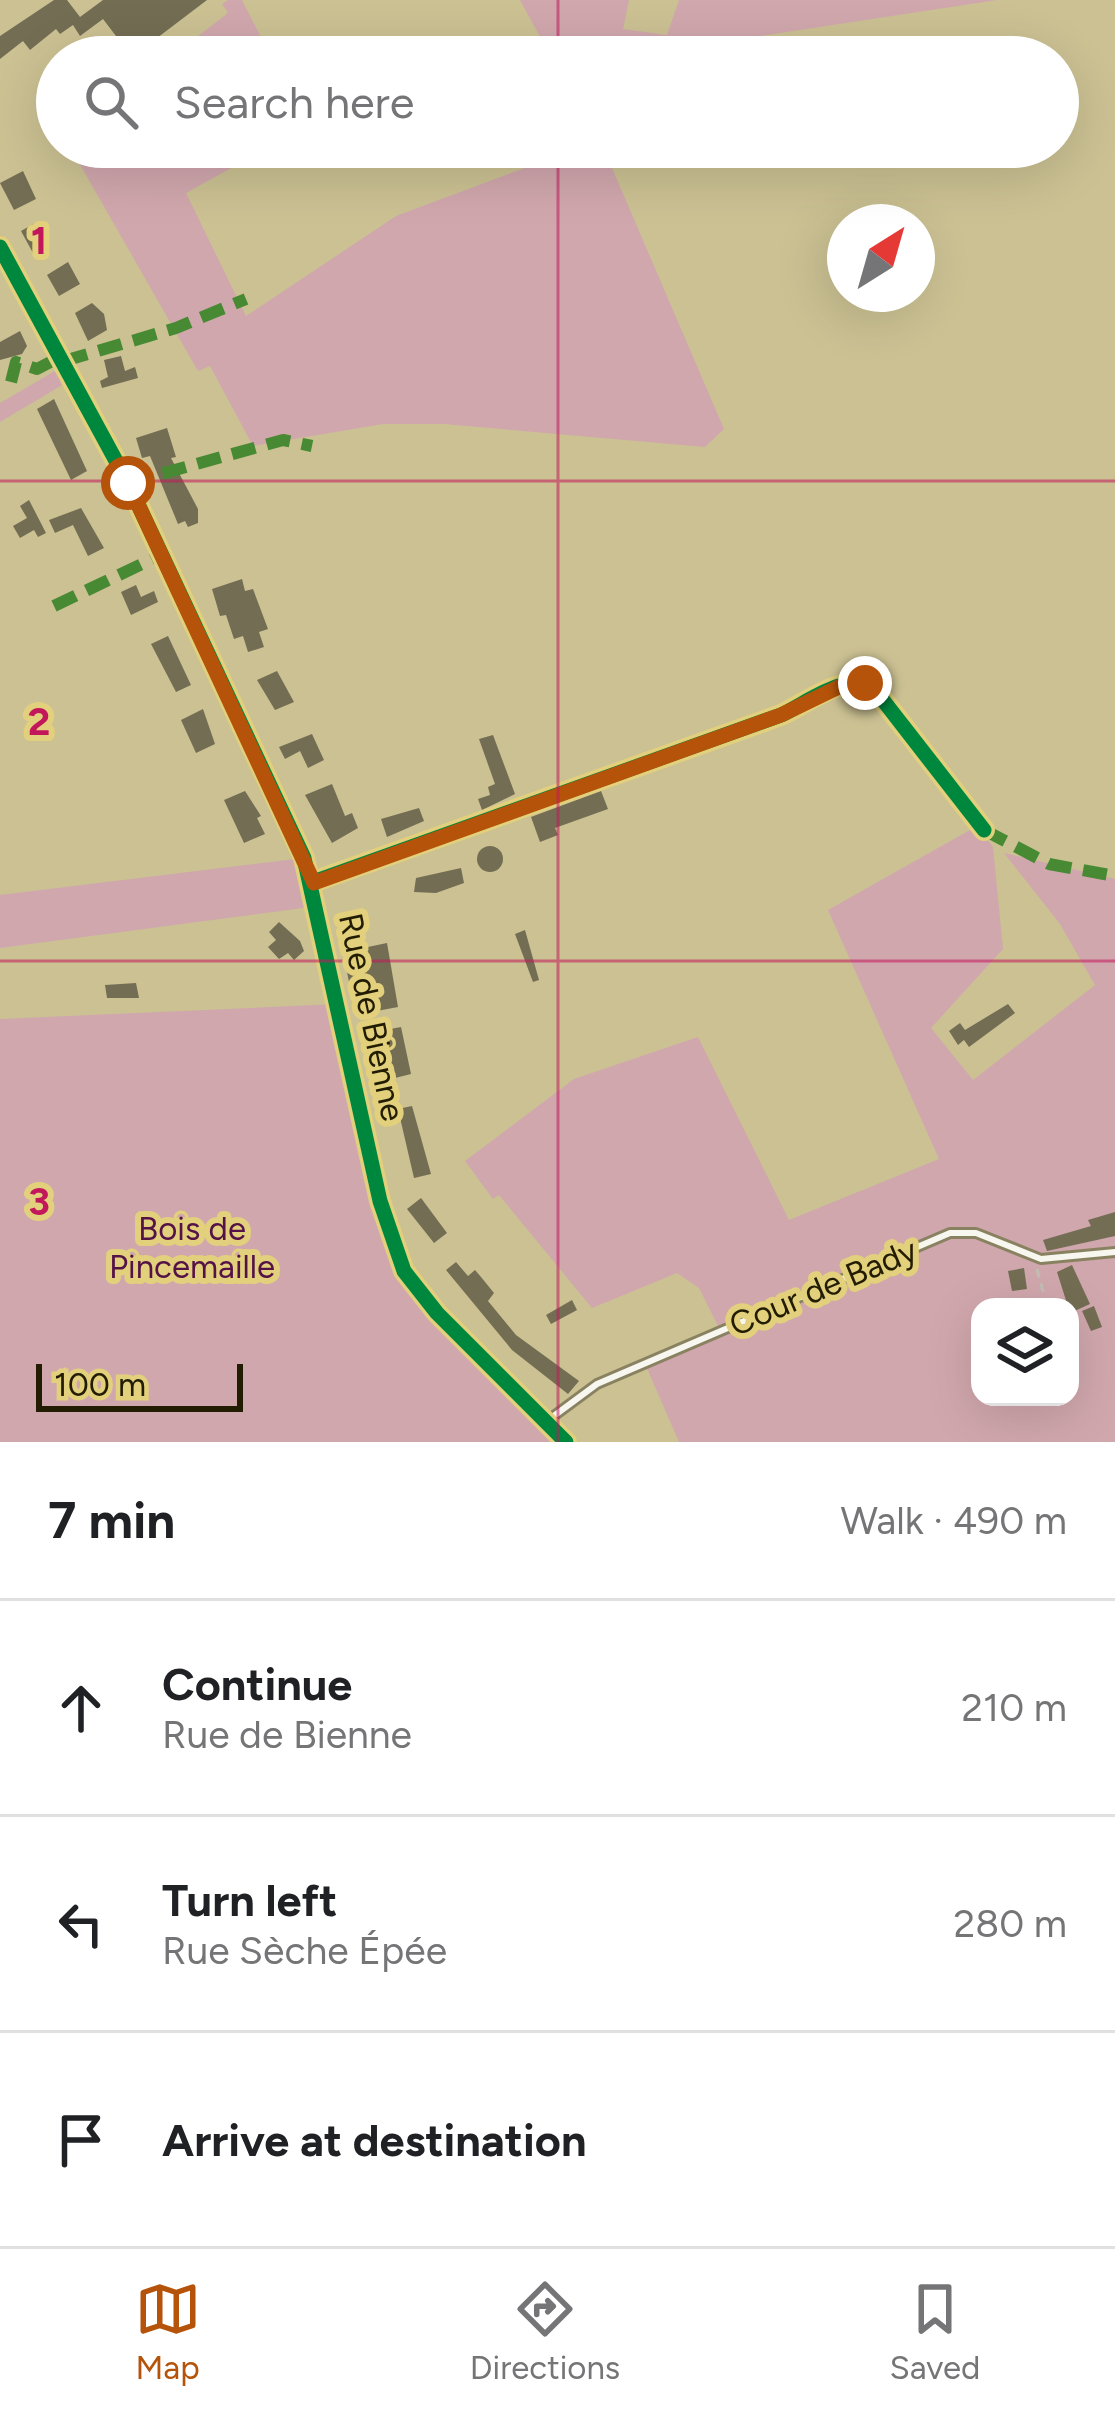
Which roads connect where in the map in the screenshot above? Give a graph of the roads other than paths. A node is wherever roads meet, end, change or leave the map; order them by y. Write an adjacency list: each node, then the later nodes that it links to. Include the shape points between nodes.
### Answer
1 (0, 247): 3 (street, Rue de Bienne, via 128,483)
2 (984, 830): 3 (street, via 879,695 849,682 781,715)
3 (314, 883): 5 (street, Rue de Bienne, via 380,1201 404,1271)
4 (1115, 1252): 5 (lane, Cour de Bady, via 1034,1256 976,1233 950,1233 597,1384)
5 (548, 1421): 6 (street, Rue de Bienne)
6 (566, 1442)

